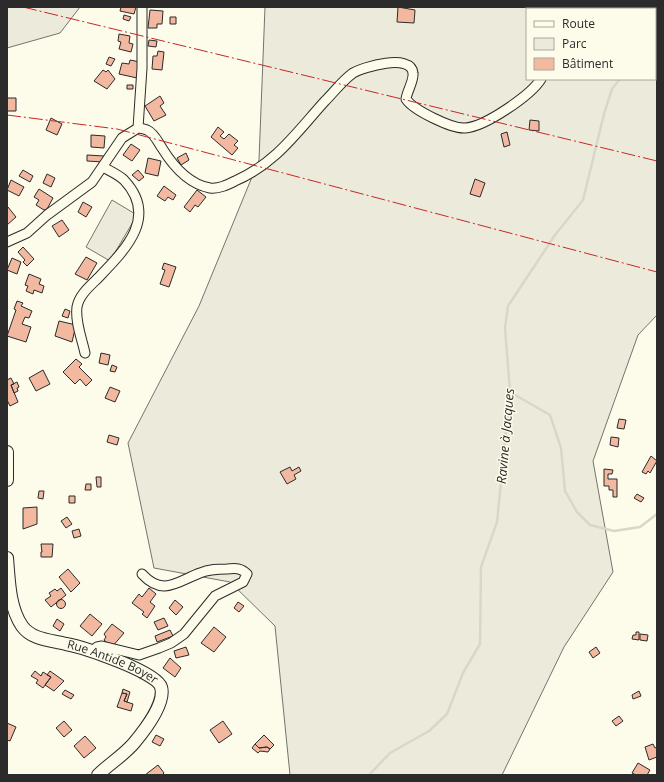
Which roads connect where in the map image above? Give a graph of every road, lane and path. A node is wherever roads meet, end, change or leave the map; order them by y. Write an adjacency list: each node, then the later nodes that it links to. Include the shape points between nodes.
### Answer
1 (142, 7): 3 (street, via 142,68)
2 (540, 80): 3 (street, via 525,97 480,124 465,128 423,113 410,105 406,99 414,75 407,66 395,62 362,69 344,82 288,145 262,166 222,187 210,188 185,176 175,168 155,137 147,130)
3 (138, 128): 4 (street, via 122,138)
4 (103, 167): 5 (street, via 92,182 27,233); 6 (street, via 124,179 136,197 140,219 132,237 116,259 81,296 77,307)
5 (7, 242)
6 (85, 353)
7 (7, 452): 8 (main road)
8 (7, 480)
9 (7, 558): 11 (main road, Rue Antide Boyer, via 11,594 22,626 40,638)
10 (142, 574): 11 (street, via 156,585 165,586 212,570 238,568 247,574 243,582 215,596 184,634 171,643 139,655 102,646)
11 (92, 651): 12 (main road, Rue Antide Boyer, via 155,678 160,684 162,695 155,713 134,743)
12 (98, 775)

